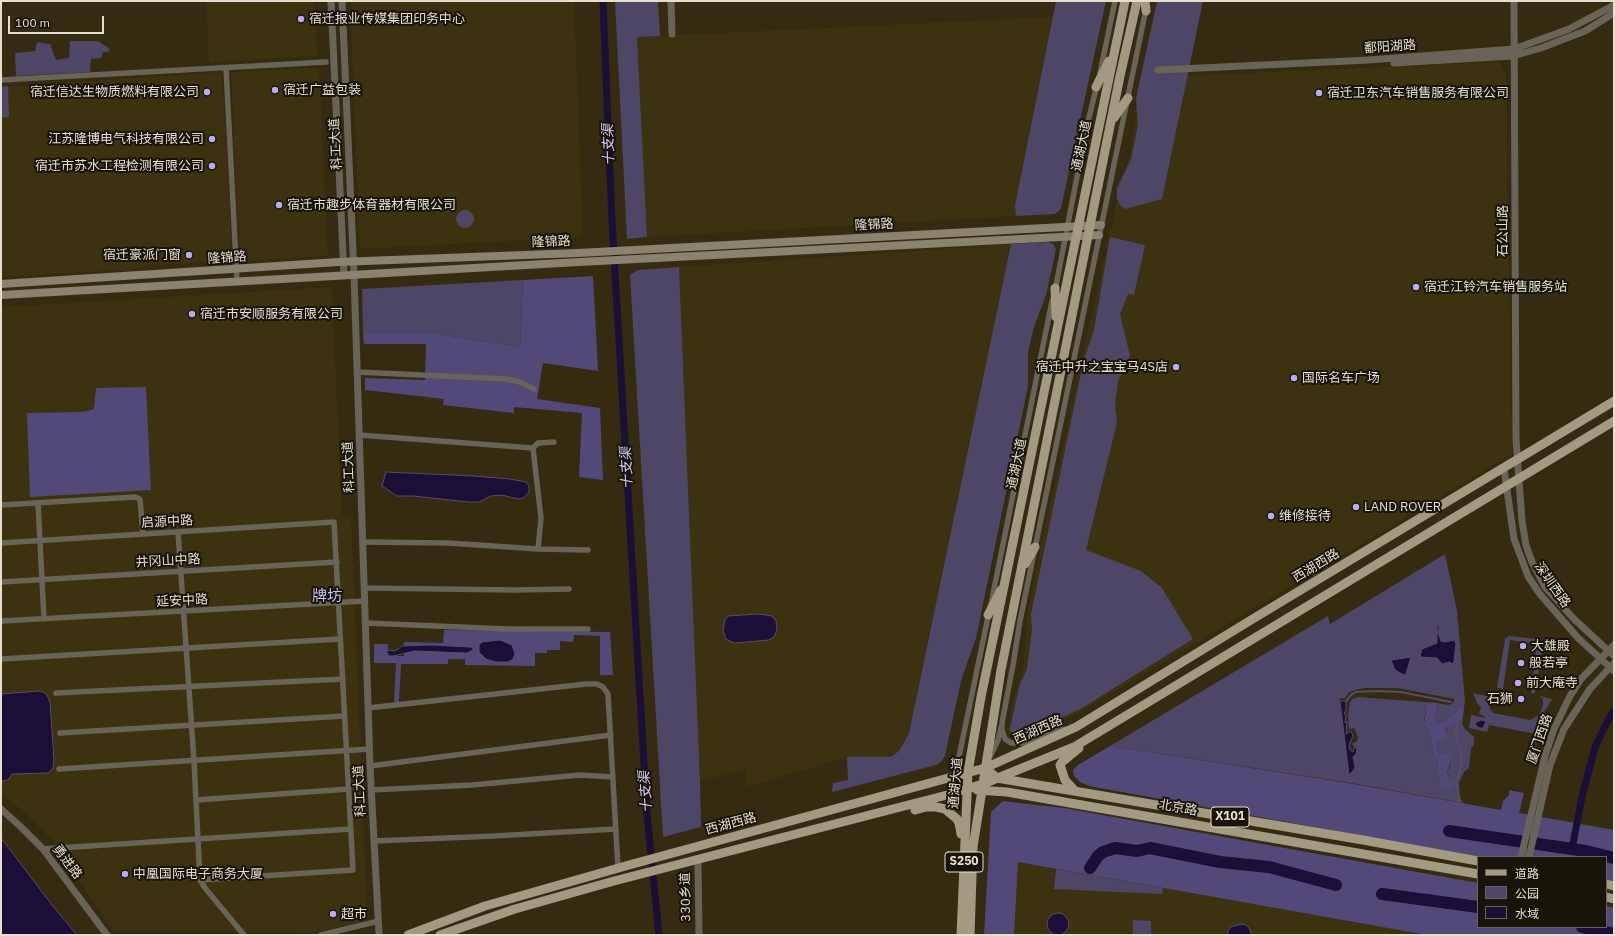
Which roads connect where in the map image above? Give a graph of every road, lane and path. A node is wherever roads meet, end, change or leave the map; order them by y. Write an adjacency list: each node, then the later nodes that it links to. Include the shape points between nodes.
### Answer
1 (331, 1): 31 (street, 科工大道)
2 (342, 1): 32 (street, 科工大道)
3 (671, 1): 12 (street)
4 (1114, 1): 19 (street)
5 (1125, 1): 13 (main road, 通湖大道)
6 (1137, 1): 21 (main road, 通湖大道)
7 (1146, 1): 10 (main road)
8 (1514, 1): 14 (street, 石公山路)
9 (1614, 5): 14 (street, 鄱阳湖路, via 1569,29)
10 (1146, 11): 20 (street)
11 (1614, 13): 14 (street, 鄱阳湖路, via 1585,31 1541,48)
12 (672, 34)
13 (1115, 49): 19 (main road); 22 (main road, 通湖大道)
14 (1514, 52): 17 (street, 鄱阳湖路, via 1369,65); 48 (street, 石公山路)
15 (326, 62): 16 (street)
16 (226, 68): 18 (street); 33 (street)
17 (1158, 72)
18 (1, 80)
19 (1096, 87): 25 (street)
20 (1128, 98): 21 (main road); 24 (street)
21 (1111, 123): 23 (main road, 通湖大道)
22 (1079, 225): 23 (main road, 隆锦路); 25 (main road, 隆锦路); 27 (main road, 通湖大道)
23 (1091, 225): 24 (main road, 隆锦路); 28 (main road, 通湖大道)
24 (1101, 225): 26 (street)
25 (1068, 226): 29 (street); 30 (main road, 隆锦路, via 646,250)
26 (1099, 235): 28 (main road, 隆锦路); 59 (street)
27 (1076, 236): 28 (main road, 隆锦路); 29 (main road, 隆锦路); 40 (main road, 通湖大道)
28 (1089, 236): 63 (main road, 通湖大道)
29 (1066, 237): 30 (main road, 隆锦路, via 645,258); 38 (street)
30 (579, 257): 32 (main road, 隆锦路); 34 (main road, 隆锦路)
31 (343, 262): 32 (main road, 隆锦路); 33 (main road, 隆锦路); 35 (street, 科工大道)
32 (354, 262): 34 (street, 科工大道)
33 (236, 269): 36 (street); 37 (main road, 隆锦路)
34 (354, 274): 35 (main road, 隆锦路); 41 (street, 科工大道)
35 (344, 275): 36 (main road, 隆锦路)
36 (237, 281): 39 (main road, 隆锦路)
37 (1, 284)
38 (1055, 288): 40 (main road); 73 (street)
39 (1, 295)
40 (1057, 331): 65 (main road, 通湖大道)
41 (357, 372): 42 (street, via 507,379 520,382); 45 (street, 科工大道)
42 (534, 390)
43 (1614, 401): 48 (main road, 西湖西路)
44 (1614, 420): 50 (main road, 西湖西路)
45 (360, 434): 47 (street); 57 (street, 科工大道)
46 (554, 442): 47 (street, via 538,443)
47 (533, 448): 60 (street, via 541,518)
48 (1517, 461): 49 (main road, 西湖西路); 50 (street, 深圳西路)
49 (1504, 469): 51 (street, 深圳西路); 92 (main road, 西湖西路)
50 (1518, 478): 51 (main road, 西湖西路); 81 (street, 深圳西路, via 1526,545 1545,587 1574,619)
51 (1506, 486): 83 (street, 深圳西路, via 1514,539 1528,576 1554,612); 95 (main road, 西湖西路)
52 (38, 502): 53 (street); 55 (street, via 135,497 140,499); 56 (street)
53 (1, 505)
54 (178, 532): 55 (street, 启源中路); 62 (street, 启源中路, via 334,522); 64 (street)
55 (143, 534): 56 (street, 启源中路)
56 (40, 541): 58 (street, 启源中路); 66 (street)
57 (363, 542): 60 (street, via 448,543); 68 (street, 科工大道)
58 (1, 543)
59 (1035, 547): 63 (main road); 90 (street)
60 (538, 549): 61 (street)
61 (588, 550)
62 (337, 562): 64 (street, 井冈山中路); 71 (street)
63 (1021, 570): 100 (main road, 通湖大道)
64 (180, 572): 66 (street, 井冈山中路); 72 (street)
65 (1007, 578): 73 (main road); 102 (main road, 通湖大道)
66 (42, 580): 67 (street, 井冈山中路); 74 (street)
67 (1, 582)
68 (364, 588): 69 (street); 70 (street, 科工大道)
69 (569, 589)
70 (365, 601): 71 (street, 延安中路); 76 (street, 科工大道)
71 (339, 603): 72 (street, 延安中路); 78 (street)
72 (184, 612): 74 (street, 延安中路); 80 (street)
73 (988, 615): 103 (street)
74 (44, 619): 75 (street, 延安中路)
75 (1, 621)
76 (366, 623): 77 (street, via 507,629); 88 (street, 科工大道)
77 (588, 629)
78 (340, 639): 80 (street); 85 (street)
79 (1614, 645): 81 (street, 厦门西路)
80 (186, 647): 82 (street); 86 (street)
81 (1611, 653): 83 (street, 厦门西路)
82 (1, 659)
83 (1600, 659): 84 (street, 深圳西路); 114 (street, 厦门西路, via 1581,679 1554,729 1545,756)
84 (1613, 667): 114 (street, 厦门西路, via 1590,689 1564,729 1550,765)
85 (343, 679): 86 (street); 89 (street)
86 (189, 687): 87 (street); 91 (street)
87 (56, 693)
88 (368, 708): 94 (street, via 597,684 608,694); 96 (street, 科工大道)
89 (345, 716): 91 (street); 97 (street)
90 (1002, 723): 92 (street, via 1005,739 1016,744 1055,731); 100 (street, via 998,740)
91 (191, 726): 93 (street); 98 (street)
92 (1076, 728): 100 (main road, 西湖西路)
93 (60, 734)
94 (610, 735): 99 (street); 104 (street)
95 (1092, 736): 105 (main road, 西湖西路, via 1074,747); 110 (main road, via 1060,765 1065,780)
96 (370, 749): 97 (street); 99 (street, 科工大道)
97 (347, 751): 98 (street); 107 (street)
98 (194, 761): 101 (street); 111 (street)
99 (370, 766): 109 (street, 科工大道)
100 (985, 768): 102 (main road, 西湖西路); 105 (main road); 106 (main road, 通湖大道 / S250)
101 (59, 769)
102 (968, 772): 103 (main road, 西湖西路); 108 (main road, 通湖大道)
103 (955, 776): 124 (main road, 西湖西路)
104 (613, 777): 109 (street, via 580,775 472,785); 116 (street)
105 (997, 778): 106 (main road, 西湖西路); 110 (main road, 北京路 / X101)
106 (982, 787): 108 (main road, 西湖西路); 125 (main road, 北京路 / X101); 136 (main road, 通湖大道 / S250, via 973,847)
107 (349, 789): 111 (street); 115 (street)
108 (967, 789): 113 (main road, 西湖西路); 119 (main road, 通湖大道 / S250)
109 (372, 790): 118 (street, 科工大道)
110 (1075, 791): 123 (main road, 北京路 / X101)
111 (196, 800): 117 (street)
112 (1, 809): 120 (street, 勇进路)
113 (832, 826): 119 (main road, via 856,824 926,807 936,807 945,809 957,819); 122 (main road, 西湖西路)
114 (1532, 828): 121 (street, 厦门西路)
115 (351, 829): 117 (street); 126 (street, via 353,870)
116 (616, 829): 118 (street); 124 (street)
117 (198, 839): 120 (street); 126 (street)
118 (374, 841): 128 (street, 科工大道)
119 (964, 848): 135 (main road, 通湖大道 / S250)
120 (43, 849): 129 (street, 勇进路)
121 (1526, 854)
122 (698, 859): 133 (main road, 西湖西路, via 515,909); 134 (street, 330乡道)
123 (1477, 861)
124 (618, 868): 132 (main road, 西湖西路, via 485,906)
125 (1477, 874)
126 (200, 880): 130 (street)
127 (375, 922): 131 (street)
128 (379, 933)
129 (107, 935)
130 (244, 935)
131 (320, 935)
132 (408, 935)
133 (440, 935)
134 (699, 935)
135 (961, 935)
136 (970, 935)

